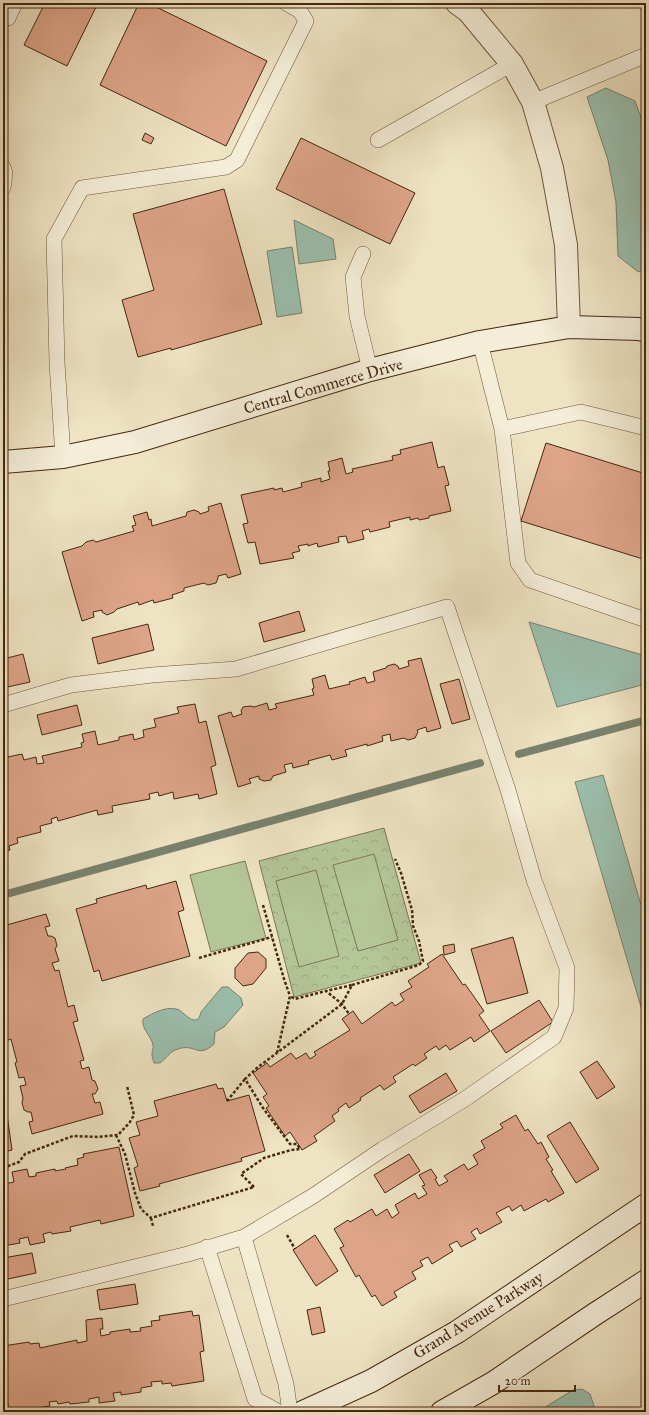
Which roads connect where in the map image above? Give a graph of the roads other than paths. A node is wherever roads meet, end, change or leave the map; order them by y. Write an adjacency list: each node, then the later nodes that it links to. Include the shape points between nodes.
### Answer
1 (15, 3): 4 (lane)
2 (286, 3): 18 (lane, via 300,11 306,22 237,160 226,167 82,188 54,239 57,363)
3 (457, 3): 6 (street, via 468,11)
4 (8, 18)
5 (646, 54): 7 (lane)
6 (512, 64): 7 (street); 8 (lane)
7 (533, 102): 12 (street, via 552,168 566,245)
8 (378, 140)
9 (3, 167): 10 (lane)
10 (3, 188)
11 (363, 254): 15 (lane, via 353,277 357,316)
12 (569, 327): 13 (street, Central Commerce Drive); 14 (street, Central Commerce Drive)
13 (646, 331)
14 (480, 342): 15 (street, Central Commerce Drive); 17 (lane)
15 (370, 370): 18 (street, Central Commerce Drive, via 136,442)
16 (646, 428): 17 (lane, via 581,412)
17 (502, 429): 20 (lane, via 518,563 530,580)
18 (63, 457): 19 (street, Central Commerce Drive)
19 (3, 462)
20 (646, 620)
21 (3, 705): 23 (lane, via 71,685 152,675 236,669 447,607 508,790 534,880 567,968 566,1008 554,1038 465,1099 314,1196)
22 (646, 1206): 29 (street, Grand Avenue Parkway, via 457,1332 371,1381)
23 (244, 1237): 24 (lane); 28 (lane, via 286,1384)
24 (207, 1247): 26 (lane, via 188,1254); 27 (lane, via 255,1399)
25 (646, 1281): 30 (street, via 493,1383)
26 (3, 1299)
27 (279, 1412)
28 (290, 1412)
29 (303, 1412)
30 (442, 1412)

